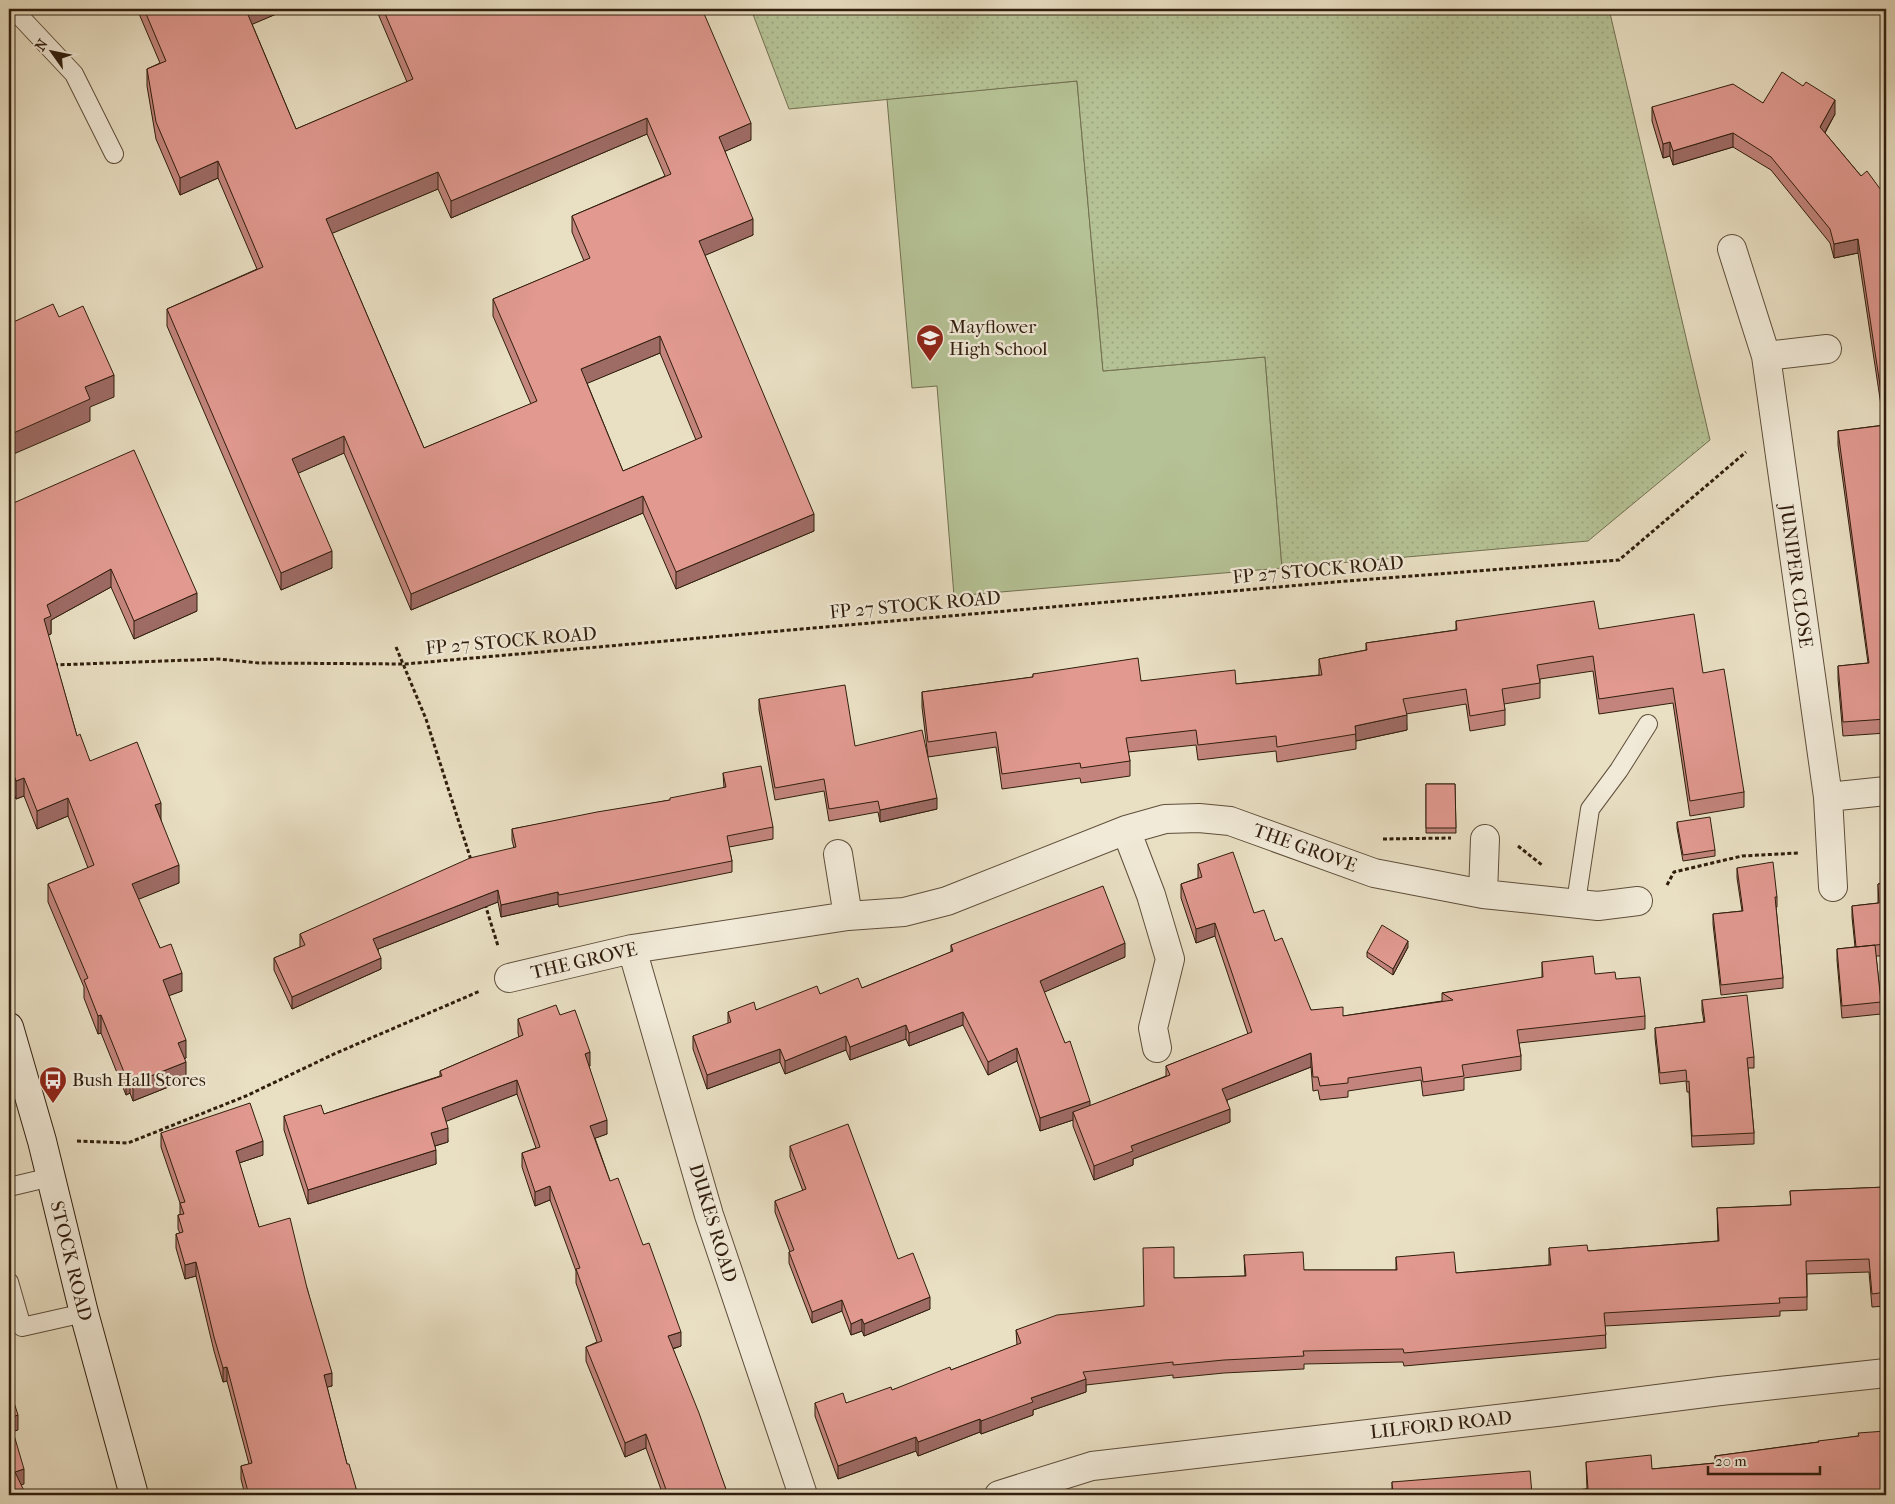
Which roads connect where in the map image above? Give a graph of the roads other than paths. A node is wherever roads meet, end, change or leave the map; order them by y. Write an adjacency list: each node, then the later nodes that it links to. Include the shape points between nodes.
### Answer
1 (12, 9): 2 (lane, via 74,74)
2 (114, 154)
3 (1732, 249): 5 (street, JUNIPER CLOSE)
4 (1827, 349): 5 (street)
5 (1766, 356): 8 (street, JUNIPER CLOSE)
6 (1648, 724): 15 (lane, via 1590,809)
7 (1886, 791): 8 (street)
8 (1828, 797): 12 (street, JUNIPER CLOSE)
9 (1126, 830): 13 (street, THE GROVE, via 1165,819 1230,821 1374,873); 16 (street, THE GROVE, via 947,901 904,912); 20 (street, via 1151,895 1170,959 1153,1028)
10 (1485, 838): 13 (street)
11 (838, 854): 16 (street)
12 (1833, 887)
13 (1483, 894): 15 (street, THE GROVE)
14 (1638, 901): 15 (street, THE GROVE, via 1598,906)
15 (1576, 902)
16 (848, 916): 17 (street, THE GROVE)
17 (632, 948): 18 (street, THE GROVE); 27 (street, DUKES ROAD, via 709,1215)
18 (509, 978)
19 (9, 1027): 21 (street, STOCK ROAD)
20 (1157, 1048)
21 (51, 1177): 22 (lane); 24 (street, STOCK ROAD)
22 (9, 1187)
23 (9, 1282): 24 (lane, via 22,1327)
24 (84, 1313): 26 (street, STOCK ROAD)
25 (1886, 1373): 28 (street, LILFORD ROAD, via 1092,1466)
26 (134, 1495)
27 (803, 1495)
28 (999, 1495)

